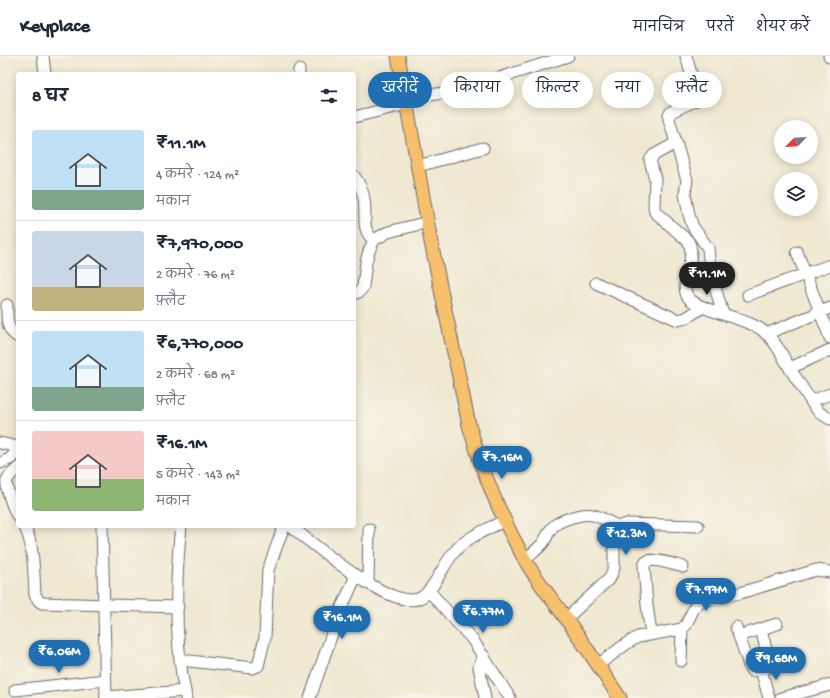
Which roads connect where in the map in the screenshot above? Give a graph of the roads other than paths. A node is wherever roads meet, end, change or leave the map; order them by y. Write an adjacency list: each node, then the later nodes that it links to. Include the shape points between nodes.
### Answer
1 (43, 56): 5 (street)
2 (398, 56): 6 (main road)
3 (568, 56): 7 (street, via 471,87)
4 (686, 56): 11 (street, via 698,98 669,115)
5 (45, 72)
6 (401, 72)
7 (432, 96)
8 (383, 108): 10 (street)
9 (407, 108): 13 (main road)
10 (356, 116)
11 (676, 143): 17 (street, via 651,158 656,178 654,210); 18 (street, via 688,180 685,194 691,222)
12 (483, 148): 13 (street)
13 (418, 166): 15 (main road)
14 (356, 180): 16 (street, via 364,200 365,231)
15 (428, 224): 16 (street, via 388,232); 43 (main road, via 469,425 477,453)
16 (374, 240): 23 (street, via 366,262 363,287)
17 (688, 240): 18 (street); 26 (street, via 691,252 686,294)
18 (705, 243): 28 (street)
19 (797, 252): 21 (street)
20 (830, 265): 21 (street)
21 (805, 274): 24 (street); 27 (street)
22 (596, 283): 26 (street, via 678,320)
23 (356, 293)
24 (748, 295)
25 (7, 305): 30 (street, via 9,326)
26 (703, 307): 28 (street)
27 (825, 310): 29 (street); 31 (street)
28 (723, 314): 29 (street, via 749,323)
29 (766, 334): 33 (street)
30 (16, 336)
31 (830, 338)
32 (830, 350): 33 (street)
33 (790, 368): 35 (street)
34 (830, 394): 35 (street)
35 (810, 401): 36 (street, via 820,413)
36 (830, 419)
37 (0, 443): 38 (street)
38 (16, 446)
39 (16, 452): 40 (street, via 10,459)
40 (0, 463)
41 (16, 470): 42 (street, via 7,484)
42 (16, 511)
43 (505, 520): 52 (main road); 57 (street, via 475,536 456,550)
44 (698, 526): 45 (street, via 626,524)
45 (618, 527): 52 (street, via 600,517 586,514 564,520 551,528 544,542); 60 (street, via 614,535 614,568 610,578)
46 (25, 528): 58 (street, via 30,542 38,602)
47 (102, 528): 58 (street)
48 (181, 528): 59 (street)
49 (283, 528): 66 (street, via 268,570 267,620 258,666 253,668)
50 (293, 528): 55 (street)
51 (369, 529): 56 (street)
52 (525, 560): 60 (main road)
53 (683, 567): 64 (street, via 654,561 645,563)
54 (830, 572): 62 (street, via 816,570 740,593 701,601 695,606)
55 (356, 576): 56 (street); 75 (street, via 338,616)
56 (368, 583): 57 (street, via 403,599 418,599)
57 (429, 591): 65 (street)
58 (104, 604): 59 (street); 70 (street)
59 (178, 607): 66 (street)
60 (566, 619): 68 (main road)
61 (778, 624): 63 (street)
62 (682, 630): 64 (street); 67 (street)
63 (761, 630): 69 (street, via 770,665); 69 (street, via 738,632 750,670)
64 (651, 634): 68 (street, via 638,636)
65 (484, 656): 76 (street, via 479,667); 77 (street)
66 (180, 660): 73 (street)
67 (681, 661)
68 (598, 665): 78 (main road)
69 (761, 670): 79 (street)
70 (105, 680): 72 (street); 74 (street)
71 (830, 685): 80 (street)
72 (15, 690)
73 (186, 695): 74 (street)
74 (106, 697)
75 (310, 698)
76 (485, 698)
77 (510, 698)
78 (620, 698)
79 (769, 698)
80 (780, 698)

